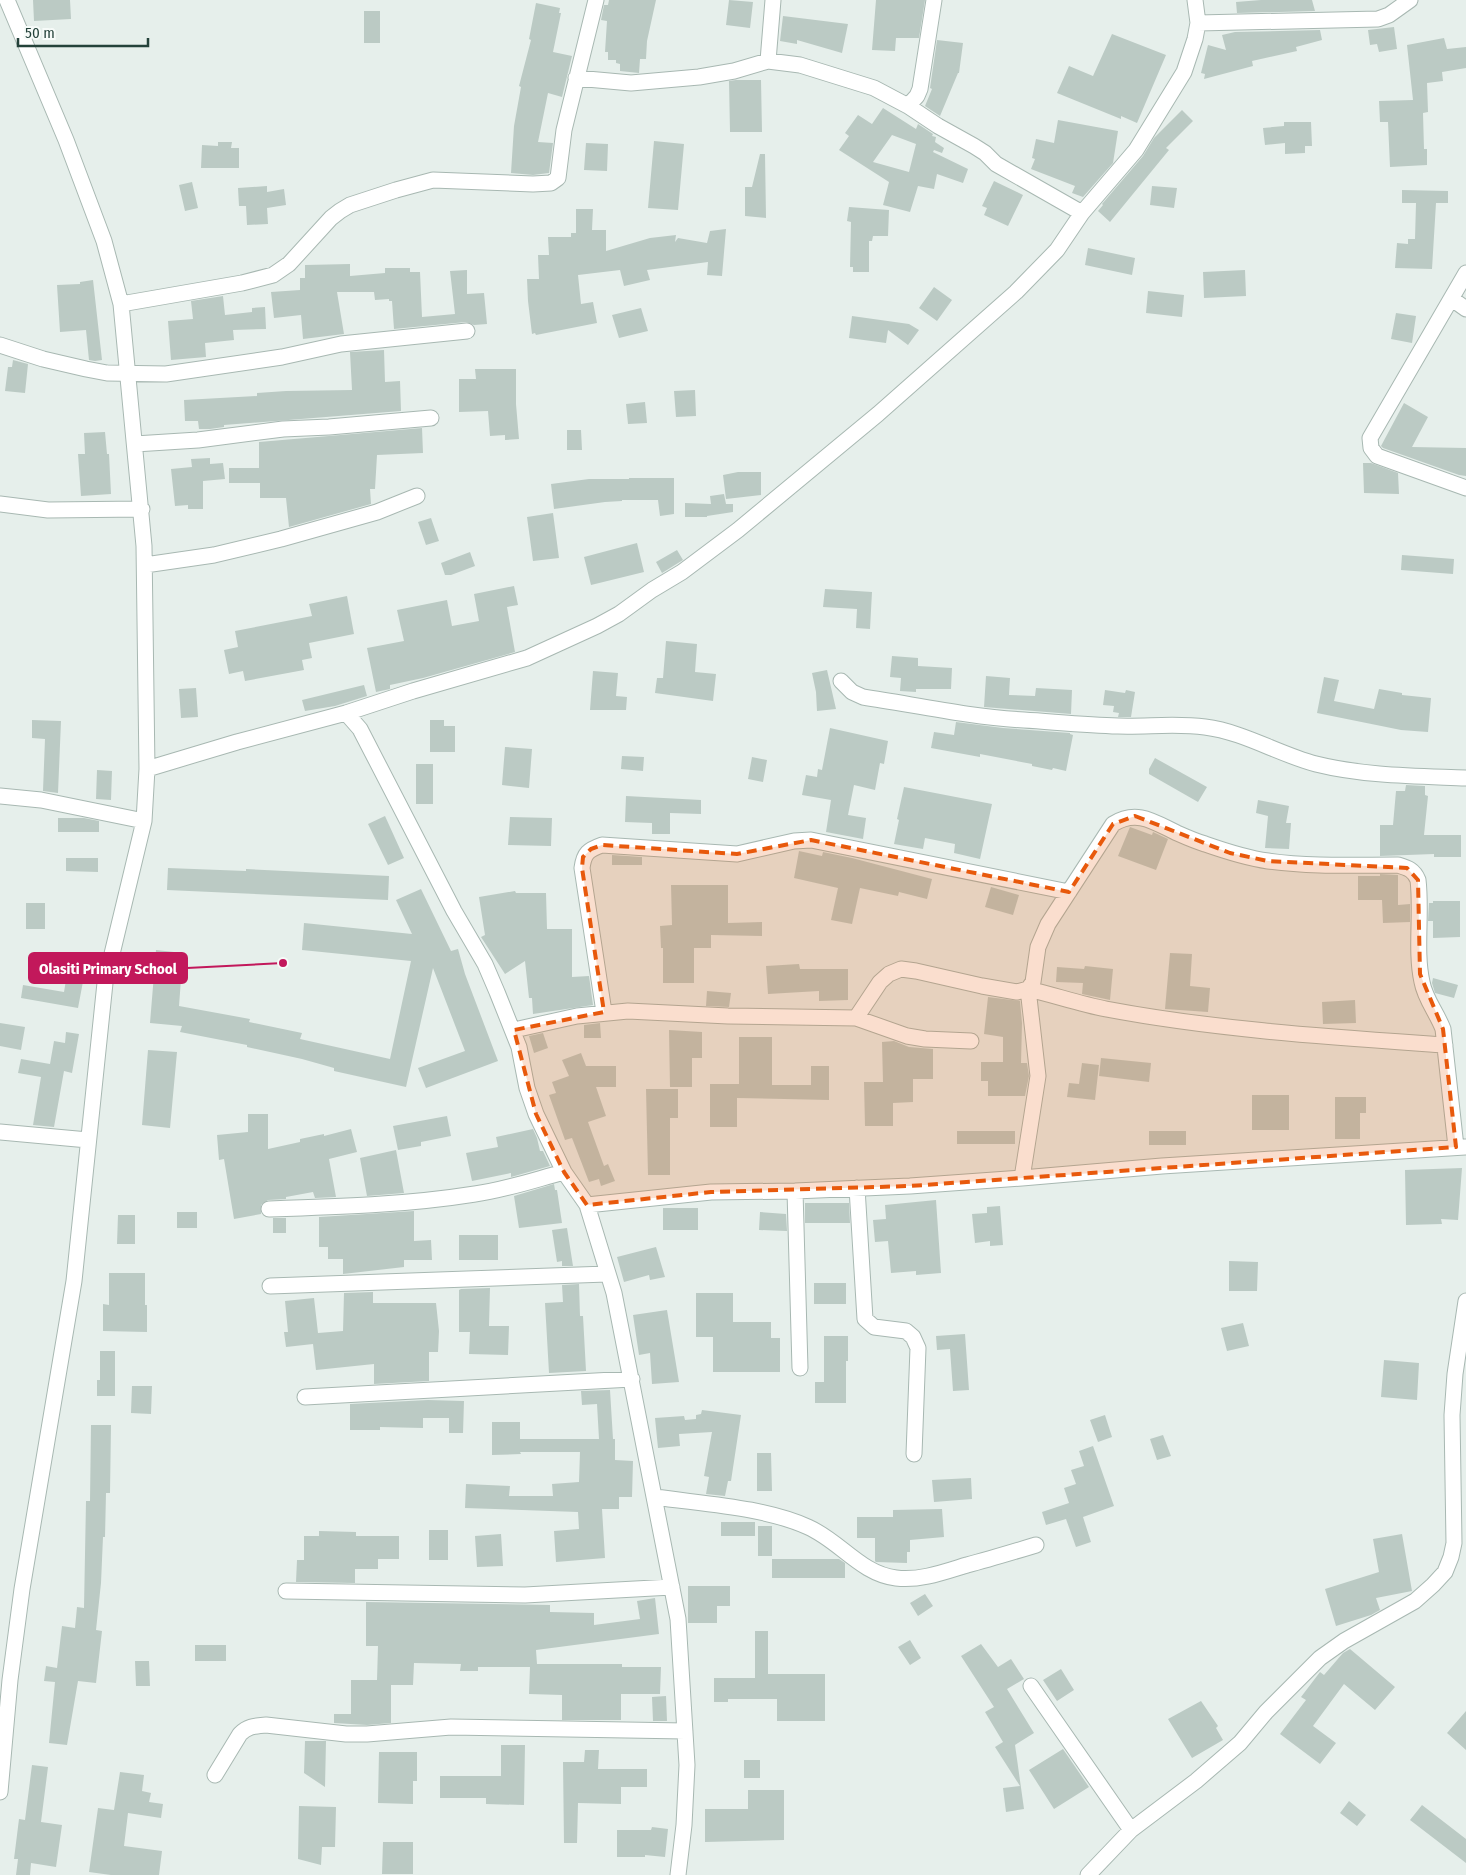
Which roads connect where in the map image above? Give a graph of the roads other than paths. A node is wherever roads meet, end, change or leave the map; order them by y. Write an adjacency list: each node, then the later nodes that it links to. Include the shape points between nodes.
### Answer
1 (7, 0): 14 (street, via 104,240)
2 (596, 0): 9 (street)
3 (773, 0): 8 (street)
4 (934, 0): 10 (street, via 920,89)
5 (1195, 0): 7 (street)
6 (1410, 0): 7 (street, via 1378,19)
7 (1198, 24): 11 (street, via 1184,72 1167,102 1136,150)
8 (768, 62): 9 (street, via 708,76 655,82); 10 (street, via 800,65 874,88)
9 (576, 78): 14 (street, via 560,150 558,178 551,183 433,180 396,190 350,205 331,218 289,264 273,275)
10 (908, 106): 11 (street, via 984,153 996,164)
11 (1082, 213): 27 (street, via 1057,250 1008,298 878,414 682,572 620,614 528,658)
12 (1466, 273): 13 (street)
13 (1452, 299): 15 (street); 21 (street, via 1370,438 1376,456)
14 (121, 304): 18 (street)
15 (1466, 308)
16 (467, 331): 18 (street, via 341,344 282,357 174,372)
17 (0, 345): 18 (street, via 86,369)
18 (127, 373): 20 (street)
19 (430, 418): 20 (street)
20 (135, 444): 24 (street)
21 (1466, 488)
22 (417, 496): 25 (street, via 377,512 281,539 214,555)
23 (0, 504): 24 (street, via 48,510)
24 (142, 509): 25 (street)
25 (145, 565): 28 (street)
26 (841, 681): 29 (street, via 852,692 863,696 976,714 1119,726 1207,727 1314,763 1339,768)
27 (346, 713): 28 (street); 36 (street, via 372,749 454,911 485,964)
28 (147, 769): 31 (street)
29 (1466, 778)
30 (0, 796): 31 (street, via 41,800)
31 (144, 822): 40 (street, via 105,983)
32 (1069, 892): 33 (street, via 1041,937 1033,982); 34 (street, via 811,840 737,854 602,845 590,849 583,857 582,868); 38 (street, via 1113,824 1122,818 1135,816 1146,818 1186,838 1268,861 1408,868 1418,880 1422,985 1439,1017)
33 (1028, 989): 35 (street, via 1017,992 902,969 880,982); 38 (street, via 1104,1008 1236,1028); 43 (street, via 1038,1076)
34 (604, 1012): 35 (street); 36 (street)
35 (856, 1018): 37 (street, via 907,1036)
36 (514, 1030): 42 (street, via 536,1114)
37 (971, 1041)
38 (1445, 1045): 41 (street)
39 (0, 1132): 40 (street)
40 (88, 1140): 60 (street, via 74,1281)
41 (1461, 1147): 43 (street)
42 (564, 1172): 46 (street); 47 (street, via 476,1194 438,1199)
43 (1022, 1178): 44 (street)
44 (857, 1188): 45 (street); 55 (street, via 865,1319 874,1327 906,1331 918,1348)
45 (795, 1191): 46 (street, via 711,1192); 51 (street)
46 (587, 1205): 48 (street)
47 (268, 1209)
48 (607, 1274): 49 (street); 52 (street)
49 (270, 1286)
50 (1466, 1301): 54 (street, via 1456,1374)
51 (800, 1368)
52 (632, 1379): 53 (street); 56 (street)
53 (305, 1397)
54 (1459, 1439): 65 (street, via 1454,1543 1445,1572 1415,1601 1320,1658 1240,1743)
55 (914, 1454)
56 (655, 1497): 57 (street, via 758,1512 808,1526 827,1536 868,1570 897,1578 940,1573); 58 (street)
57 (1036, 1545)
58 (672, 1587): 59 (street, via 525,1595); 62 (street, via 678,1619)
59 (286, 1591)
60 (5, 1680): 64 (street)
61 (1031, 1686): 65 (street)
62 (685, 1730): 63 (street, via 451,1727 346,1734 254,1726 240,1734); 66 (street, via 687,1765)
63 (215, 1775)
64 (0, 1792)
65 (1131, 1830): 67 (street)
66 (678, 1875)
67 (1088, 1875)

